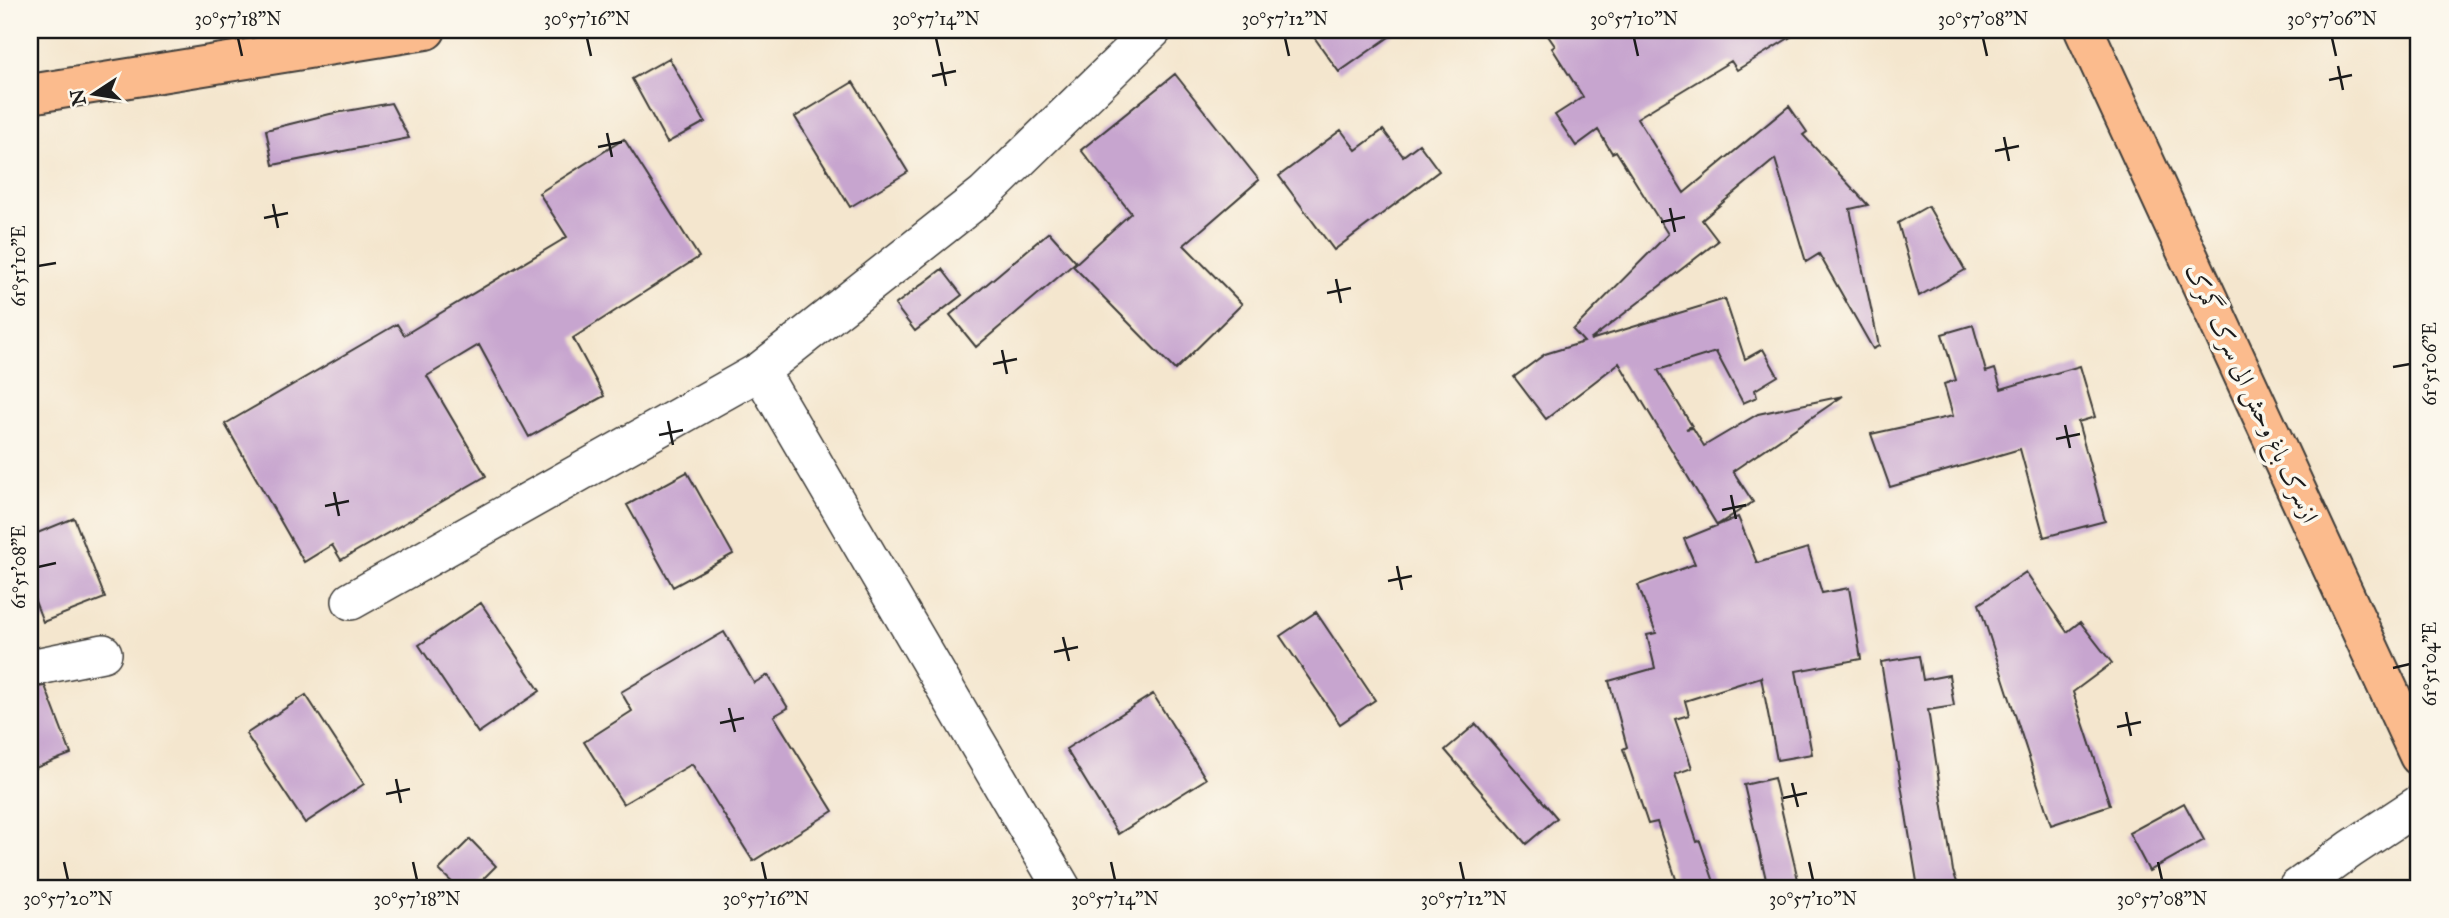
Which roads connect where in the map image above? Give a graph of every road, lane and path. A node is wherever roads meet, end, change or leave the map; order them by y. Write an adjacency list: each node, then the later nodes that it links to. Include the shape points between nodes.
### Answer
1 (426, 30): 4 (main road)
2 (1153, 30): 5 (street, via 984,194)
3 (2084, 30): 9 (main road, ازسرک باغ وحش الی سرک گمرک)
4 (30, 94)
5 (760, 371): 6 (street); 11 (street)
6 (351, 601)
7 (103, 653): 8 (street)
8 (30, 668)
9 (2419, 756)
10 (2419, 804): 12 (street)
11 (1062, 888)
12 (2297, 888)

